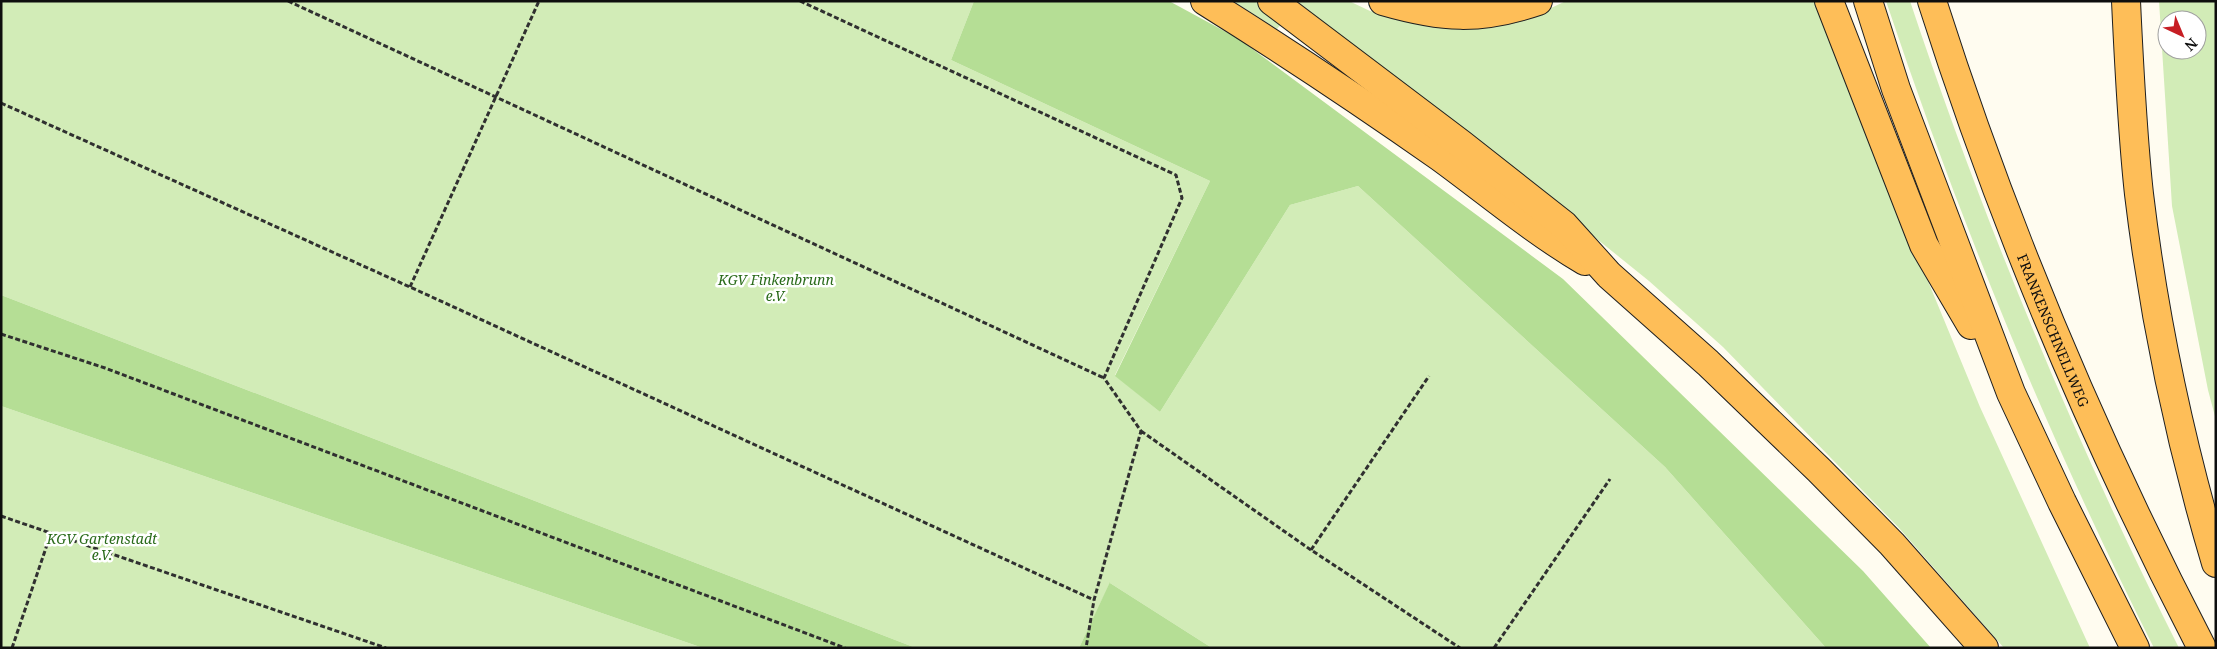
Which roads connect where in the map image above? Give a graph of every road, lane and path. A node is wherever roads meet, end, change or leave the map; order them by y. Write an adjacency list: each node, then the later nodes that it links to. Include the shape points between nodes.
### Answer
1 (288, 1): 12 (path)
2 (539, 1): 12 (path)
3 (800, 1): 18 (path, via 1176,175 1182,198)
4 (1205, 1): 14 (highway, via 1367,106 1548,240)
5 (1272, 1): 14 (highway, via 1564,225)
6 (1383, 1): 7 (highway, via 1420,12 1470,15 1510,11)
7 (1538, 1)
8 (1829, 1): 19 (highway, via 1924,245)
9 (1868, 1): 19 (highway, via 1896,89)
10 (1932, 1): 35 (highway, FRANKENSCHNELLWEG, via 2015,236 2053,330 2119,481)
11 (2126, 1): 25 (highway, via 2139,192 2156,312 2190,469)
12 (495, 96): 15 (path); 18 (path)
13 (1, 103): 15 (path)
14 (1609, 275): 33 (highway, via 1708,363 1812,464 1892,544)
15 (410, 287): 26 (path)
16 (1, 334): 29 (path, via 105,368)
17 (1428, 376): 24 (path)
18 (1104, 378): 20 (path)
19 (2011, 393): 34 (highway)
20 (1141, 431): 24 (path); 26 (path)
21 (1610, 479): 32 (path)
22 (1, 516): 23 (path)
23 (52, 533): 27 (path); 28 (path)
24 (1311, 550): 31 (path)
25 (2216, 563)
26 (1094, 600): 30 (path)
27 (12, 648)
28 (386, 648)
29 (845, 648)
30 (1086, 648)
31 (1460, 648)
32 (1494, 648)
33 (1984, 648)
34 (2135, 648)
35 (2202, 648)

